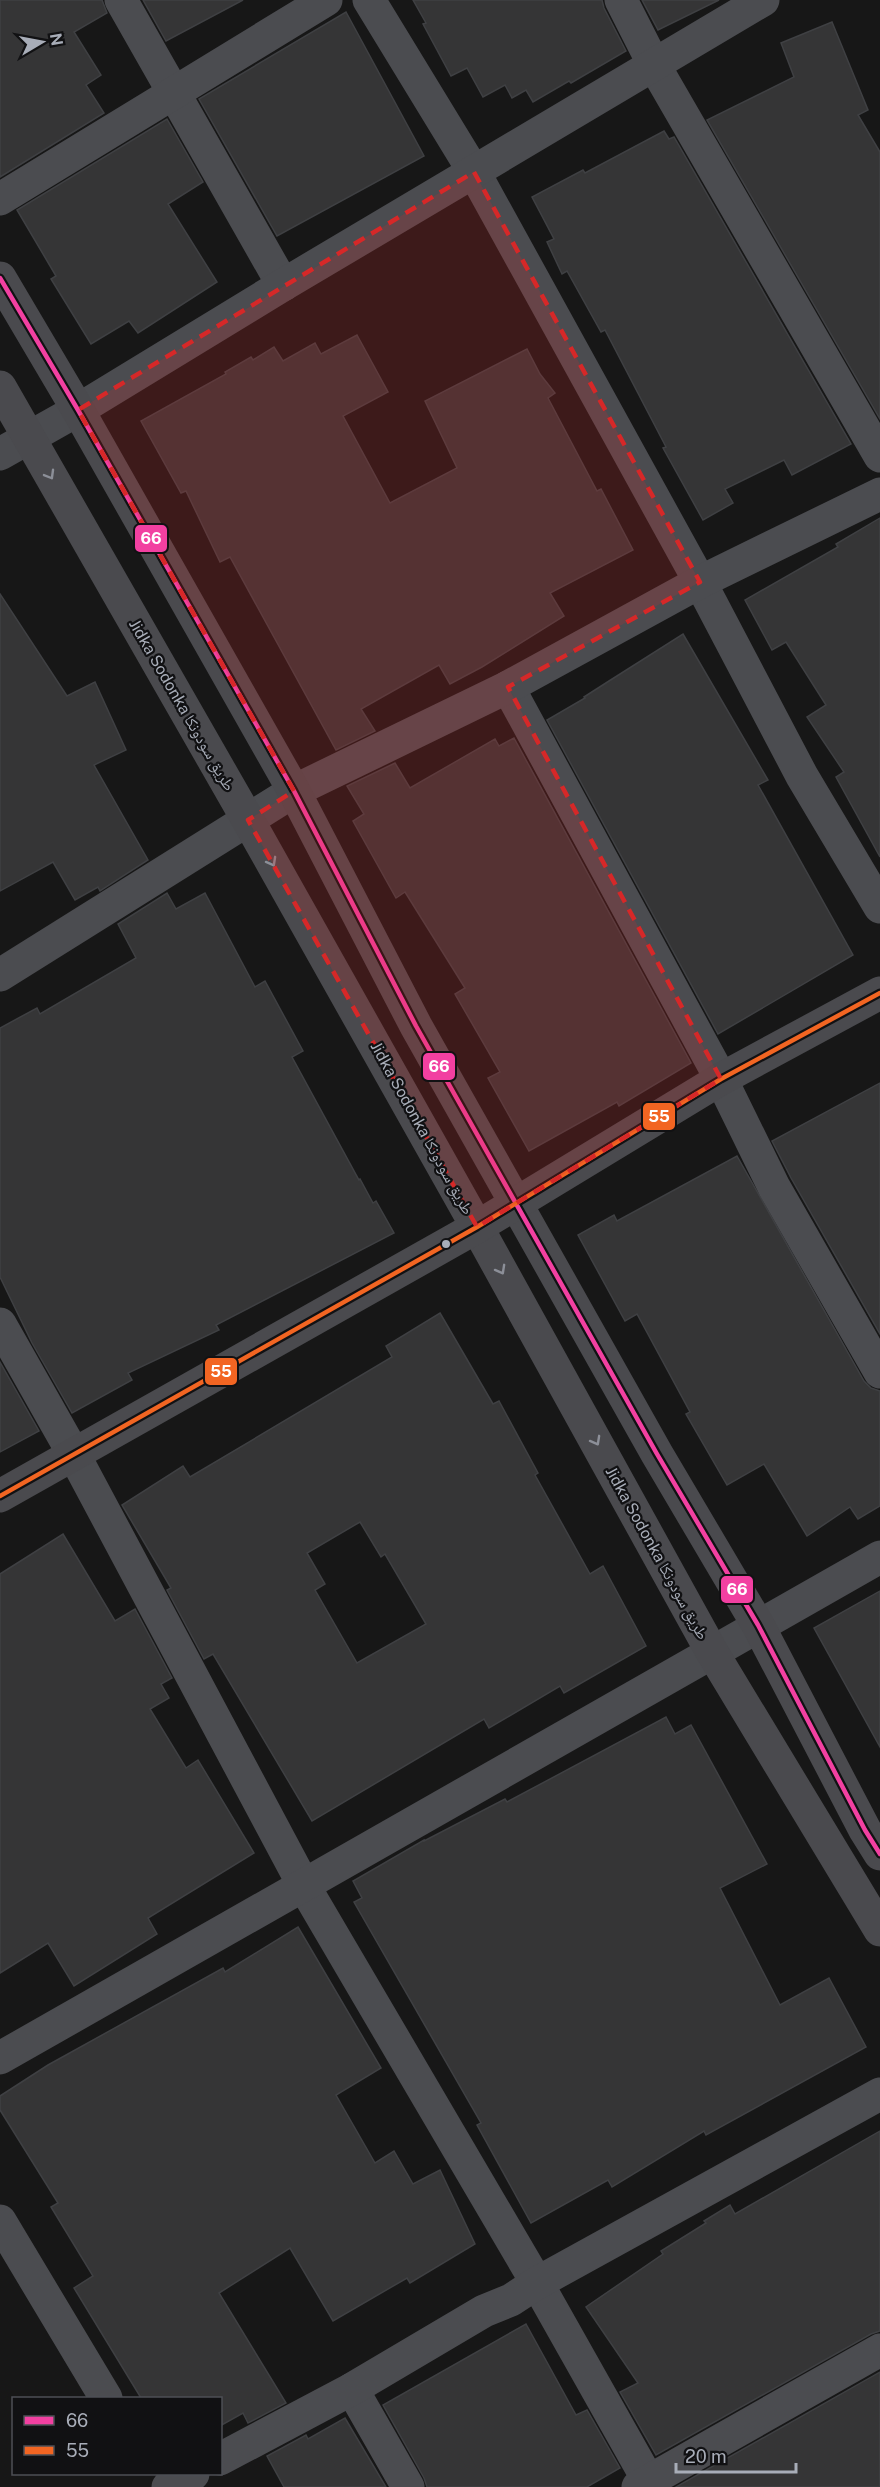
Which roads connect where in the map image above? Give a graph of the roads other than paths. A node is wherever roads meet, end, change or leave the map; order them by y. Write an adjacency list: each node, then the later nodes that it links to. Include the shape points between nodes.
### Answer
1 (121, 0): 7 (street)
2 (326, 0): 7 (street)
3 (369, 0): 8 (street)
4 (621, 0): 6 (street)
5 (763, 0): 6 (street)
6 (654, 64): 8 (street); 16 (street)
7 (175, 94): 9 (street); 11 (street)
8 (474, 172): 11 (street); 18 (street)
9 (0, 199)
10 (0, 278): 13 (main road)
11 (283, 285): 13 (street)
12 (0, 387): 14 (main road, Jidka Sodonka طريق سودونكا)
13 (78, 411): 14 (street); 20 (main road)
14 (29, 438): 15 (street); 21 (main road, Jidka Sodonka طريق سودونكا, one-way to 21)
15 (0, 454)
16 (880, 456)
17 (880, 495): 18 (street)
18 (700, 582): 19 (street); 22 (street, via 802,776)
19 (508, 687): 20 (street); 25 (street)
20 (294, 791): 21 (street); 26 (main road, via 416,1026)
21 (248, 820): 23 (street); 27 (main road, Jidka Sodonka طريق سودونكا, one-way to 27)
22 (880, 907)
23 (0, 975)
24 (880, 993): 25 (main road)
25 (721, 1078): 26 (main road); 29 (street, via 774,1187)
26 (516, 1203): 27 (main road); 33 (main road)
27 (477, 1227): 30 (main road); 34 (main road, Jidka Sodonka طريق سودونكا, one-way to 34)
28 (0, 1324): 30 (street)
29 (880, 1372)
30 (73, 1453): 31 (main road); 36 (street)
31 (0, 1496)
32 (880, 1557): 33 (street)
33 (758, 1625): 34 (street); 35 (main road)
34 (712, 1652): 36 (street); 37 (main road, Jidka Sodonka طريق سودونكا)
35 (875, 1835)
36 (304, 1886): 38 (street); 41 (street)
37 (880, 1930)
38 (0, 2058)
39 (880, 2094): 41 (street)
40 (0, 2221): 44 (street)
41 (537, 2283): 43 (street); 47 (street)
42 (880, 2350): 47 (street)
43 (352, 2389): 45 (street); 49 (street)
44 (105, 2397)
45 (222, 2458)
46 (191, 2475): 48 (street)
47 (646, 2485)
48 (168, 2487)
49 (408, 2487)

